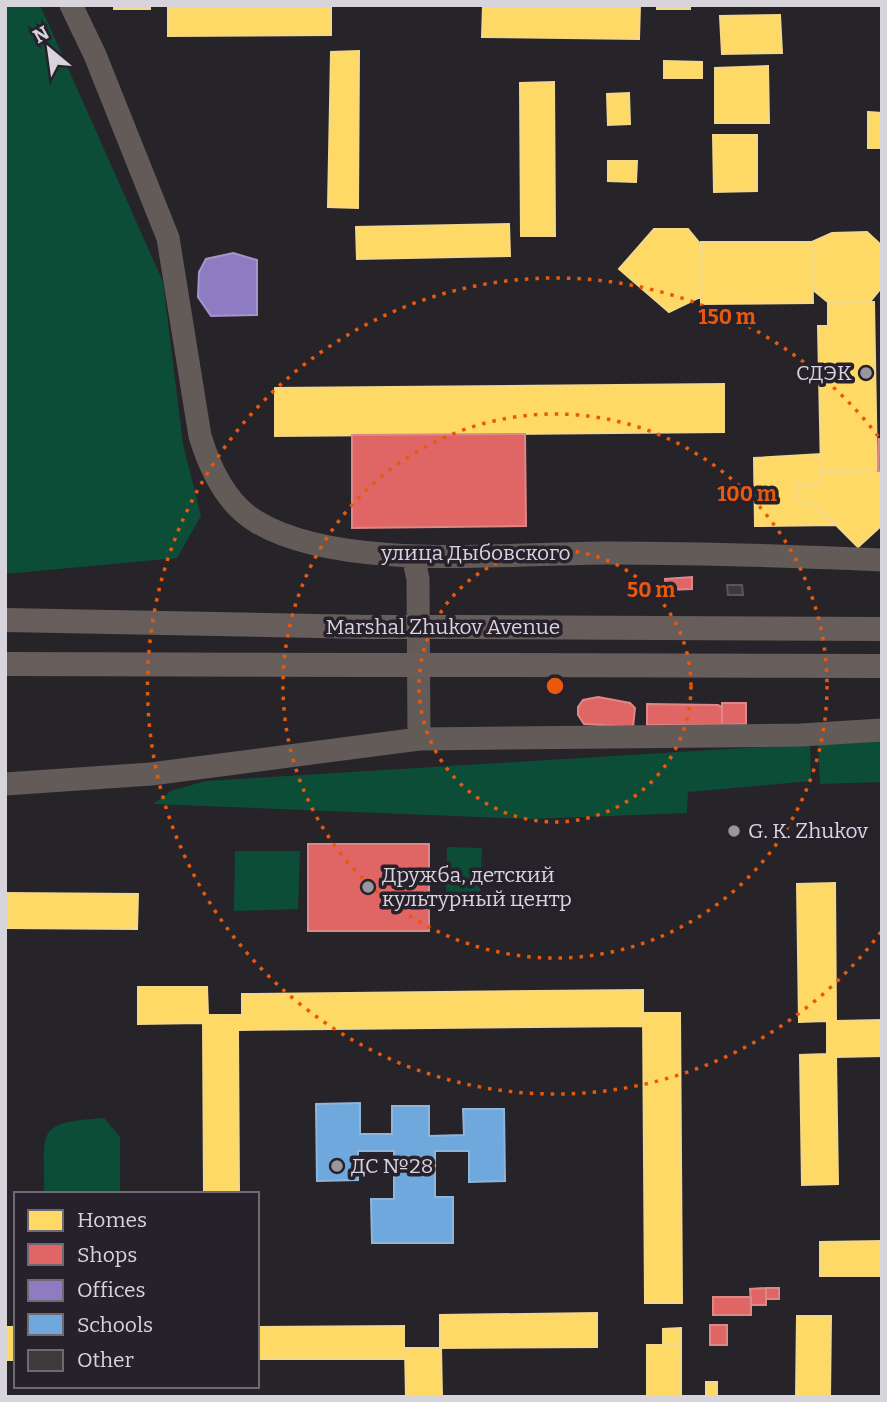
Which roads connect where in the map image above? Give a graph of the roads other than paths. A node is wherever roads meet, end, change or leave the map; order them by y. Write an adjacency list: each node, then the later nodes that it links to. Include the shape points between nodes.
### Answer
1 (71, 5): 2 (street, улица Дыбовского, via 168,238 200,436 224,490 257,523 301,541)
2 (413, 556): 3 (street, улица Дыбовского, via 738,553); 9 (street, via 418,579)
3 (882, 560)
4 (5, 620): 5 (main road, Marshal Zhukov Avenue, bridge)
5 (882, 629)
6 (5, 664): 7 (main road, Marshal Zhukov Avenue, bridge)
7 (882, 666)
8 (882, 730): 9 (street)
9 (419, 739): 10 (street, via 151,774)
10 (5, 784)

